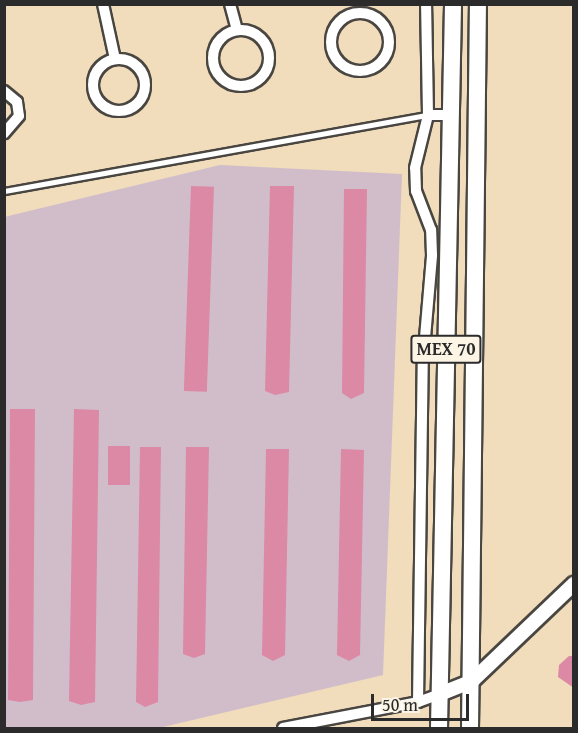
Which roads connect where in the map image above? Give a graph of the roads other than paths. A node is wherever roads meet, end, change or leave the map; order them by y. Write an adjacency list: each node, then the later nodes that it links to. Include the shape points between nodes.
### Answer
1 (103, 4): 8 (street)
2 (230, 4): 7 (street)
3 (426, 4): 10 (street)
4 (453, 4): 11 (main road, MEX 70)
5 (478, 4): 15 (main road, MEX 70)
6 (361, 9): 6 (street, via 385,27 389,46 374,68 355,71 339,62 331,44 344,18)
7 (237, 30): 7 (street, via 246,30 262,39 270,57 265,75 250,86 223,81 213,65 215,46)
8 (115, 59): 8 (street, via 137,66 145,81 138,103 122,112 104,108 93,93 99,67)
9 (4, 91): 12 (street, via 19,108 16,122)
10 (428, 115): 11 (street); 13 (lane); 17 (street, via 415,168 416,191 431,230 432,255 423,361)
11 (451, 115): 16 (main road, MEX 70)
12 (4, 133)
13 (4, 191)
14 (573, 584): 15 (street)
15 (472, 681): 16 (street); 20 (main road, MEX 70)
16 (440, 694): 17 (street); 19 (main road, MEX 70)
17 (418, 702): 18 (street)
18 (284, 728)
19 (439, 729)
20 (470, 729)

